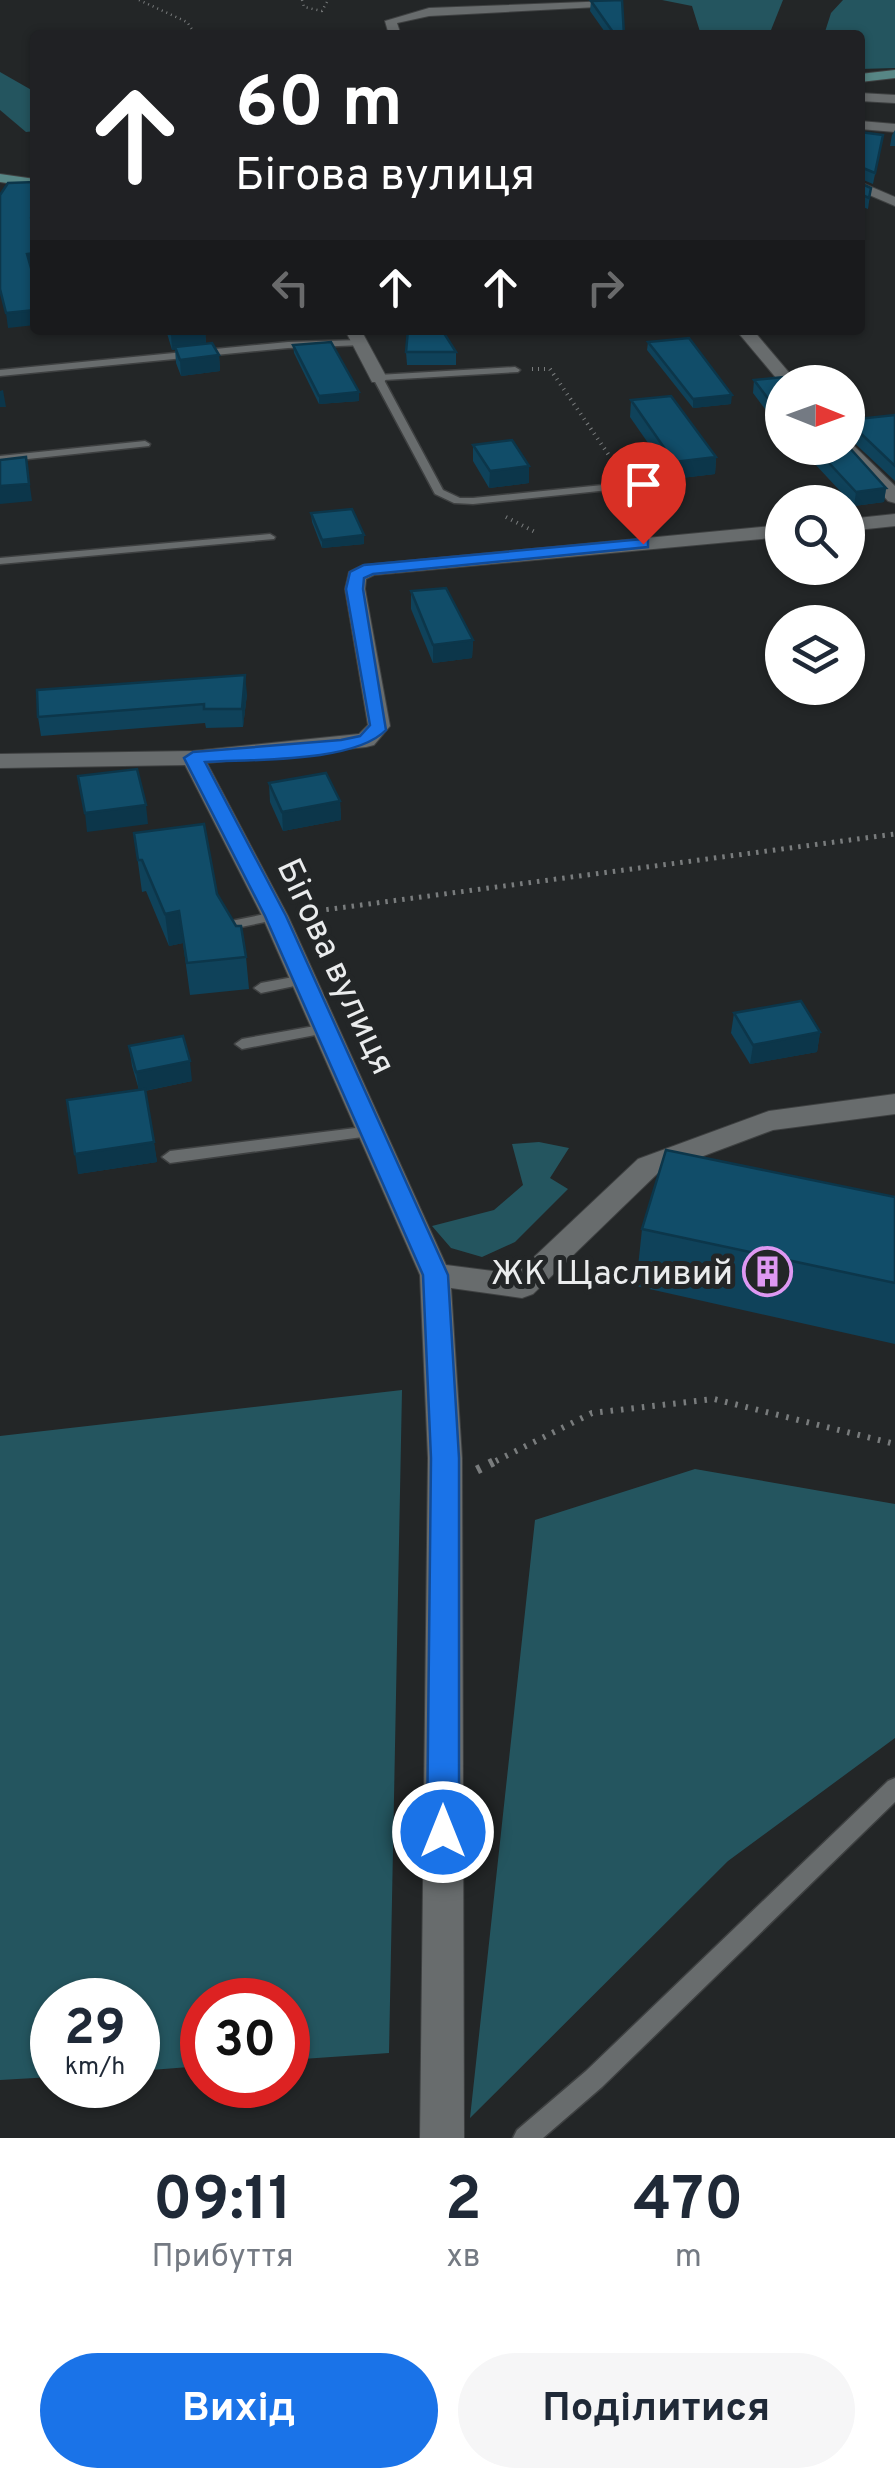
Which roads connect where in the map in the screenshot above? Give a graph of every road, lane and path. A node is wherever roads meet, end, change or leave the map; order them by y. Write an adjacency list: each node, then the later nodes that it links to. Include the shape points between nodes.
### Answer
1 (139, 0): 5 (path)
2 (302, 0): 3 (path, via 304,8 322,11)
3 (328, 0)
4 (612, 4): 6 (street, via 429,12 391,21)
5 (193, 30)
6 (394, 30)
7 (895, 74): 8 (main road)
8 (865, 77)
9 (865, 96): 10 (street)
10 (895, 99)
11 (865, 125): 12 (street)
12 (895, 128)
13 (0, 178): 14 (main road)
14 (30, 182)
15 (865, 186): 17 (street)
16 (865, 188): 18 (street)
17 (895, 188)
18 (895, 202)
19 (748, 335): 21 (street)
20 (356, 336): 23 (lane); 24 (street)
21 (775, 365)
22 (515, 370): 24 (lane); 29 (path, via 550,369)
23 (0, 373)
24 (378, 378): 31 (lane, via 439,492)
25 (146, 444): 26 (lane)
26 (0, 458)
27 (865, 463): 30 (street)
28 (643, 484): 29 (lane)
29 (629, 485): 31 (lane)
30 (895, 496)
31 (473, 501): 36 (path)
32 (895, 520): 33 (street)
33 (865, 523)
34 (765, 533): 36 (street)
35 (270, 537): 37 (lane)
36 (573, 550): 38 (street, via 370,569 356,576 379,726 366,740 341,746)
37 (0, 562)
38 (193, 758): 39 (street); 41 (street, Бігова вулиця)
39 (0, 762)
40 (895, 834): 41 (path)
41 (275, 916): 42 (lane); 43 (street, Бігова вулиця)
42 (231, 924)
43 (304, 980): 44 (lane); 45 (street, Бігова вулиця)
44 (261, 988)
45 (326, 1030): 46 (lane); 48 (street, Бігова вулиця)
46 (242, 1044)
47 (895, 1104): 50 (street, via 769,1121)
48 (372, 1131): 49 (lane); 52 (street, Бігова вулиця)
49 (170, 1157)
50 (648, 1166): 51 (lane); 52 (street, via 522,1286)
51 (686, 1174)
52 (436, 1275): 54 (street, Бігова вулиця)
53 (895, 1444): 54 (path, via 714,1399 592,1412)
54 (445, 1472): 56 (street, Бігова вулиця)
55 (895, 1788): 57 (lane)
56 (442, 2138)
57 (525, 2138)

